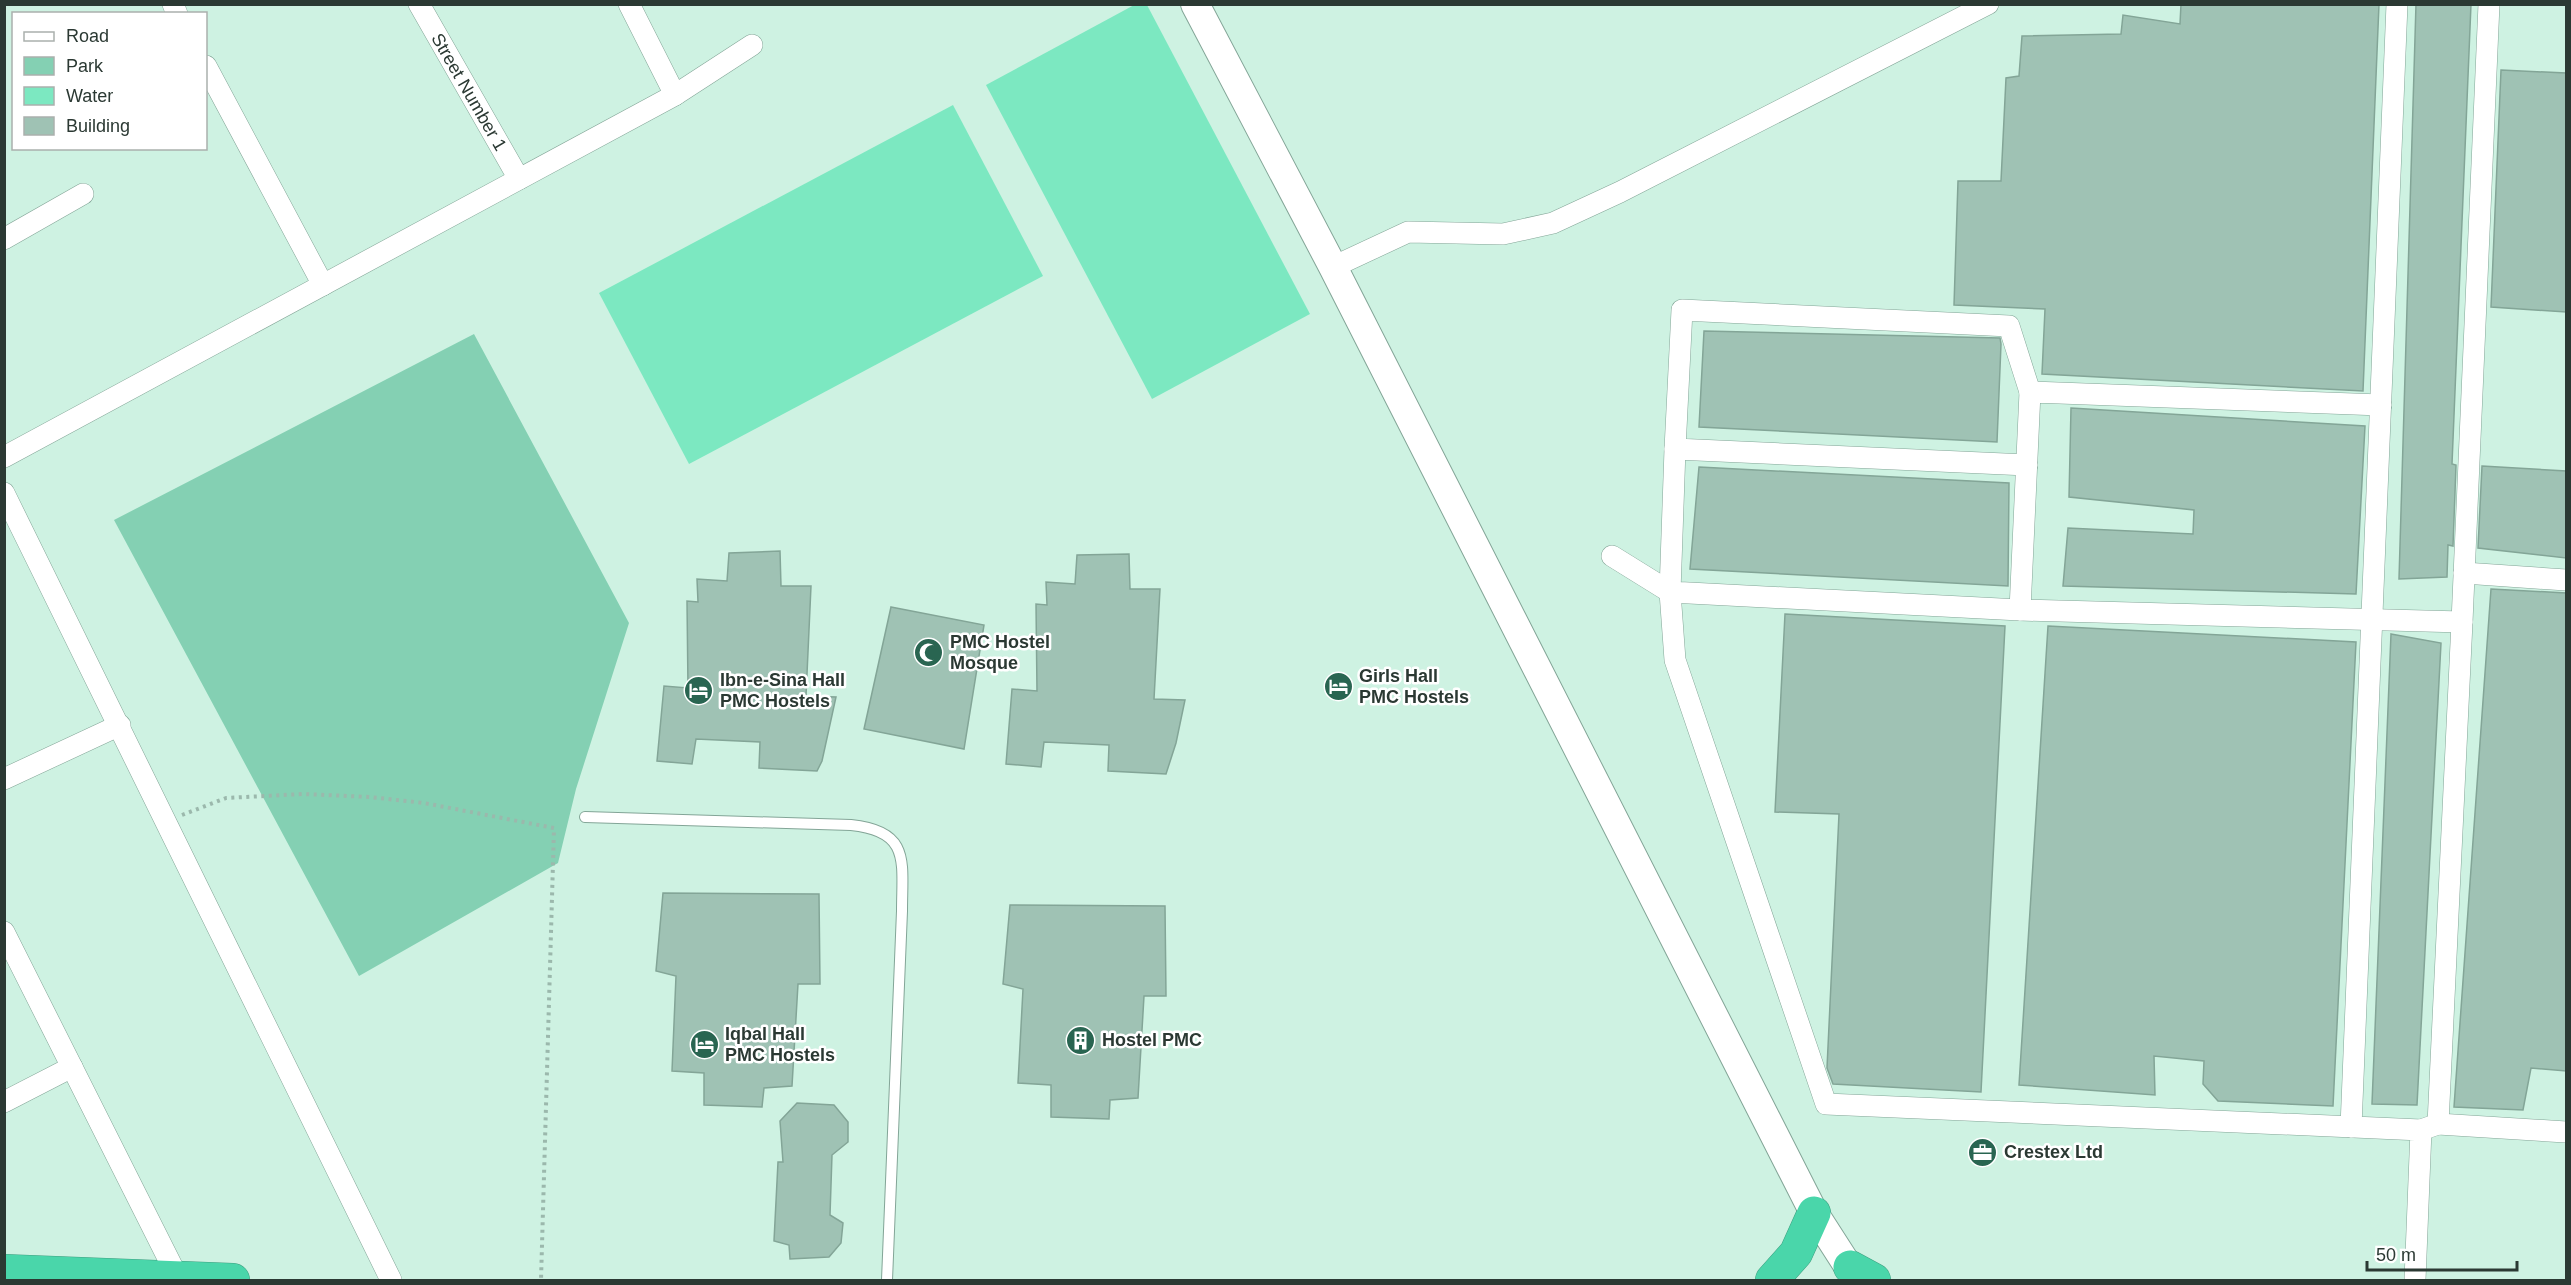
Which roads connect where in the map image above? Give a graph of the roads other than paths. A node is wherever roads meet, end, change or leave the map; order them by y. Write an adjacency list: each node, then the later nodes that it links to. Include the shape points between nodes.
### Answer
1 (419, 4): 10 (street, Street Number 1)
2 (629, 4): 9 (street)
3 (1195, 4): 13 (street)
4 (1988, 4): 13 (street, via 1553,223 1503,234 1408,232)
5 (2397, 4): 16 (street)
6 (2489, 4): 22 (street)
7 (752, 45): 9 (street)
8 (207, 68): 14 (street)
9 (675, 95): 10 (street)
10 (519, 179): 14 (street)
11 (83, 194): 12 (street)
12 (4, 239)
13 (1333, 267): 37 (street)
14 (323, 285): 18 (street)
15 (2030, 392): 16 (street); 17 (street, via 2009,326 1682,310); 19 (street)
16 (2381, 405): 26 (street)
17 (1675, 449): 19 (street); 24 (street)
18 (4, 457)
19 (2027, 465): 25 (street)
20 (4, 493): 28 (street)
21 (1612, 556): 24 (street)
22 (2464, 573): 23 (street); 27 (street)
23 (2566, 580)
24 (1670, 592): 25 (street); 34 (street, via 1675,660 1826,1104)
25 (2020, 610): 26 (street)
26 (2371, 619): 27 (street); 34 (street)
27 (2462, 622): 35 (street)
28 (120, 726): 29 (street); 42 (street)
29 (4, 780)
30 (585, 817): 43 (lane, via 851,825 872,827 892,839 902,857 902,900)
31 (4, 932): 32 (street)
32 (72, 1067): 33 (street); 40 (street)
33 (4, 1102)
34 (2351, 1127): 35 (street)
35 (2430, 1127): 36 (street); 45 (street)
36 (2566, 1132)
37 (1814, 1213): 39 (street); 44 (highway, via 1796,1253)
38 (4, 1270): 40 (highway)
39 (1860, 1276)
40 (178, 1278): 41 (highway)
41 (232, 1281)
42 (391, 1281)
43 (888, 1281)
44 (1772, 1281)
45 (2415, 1281)

